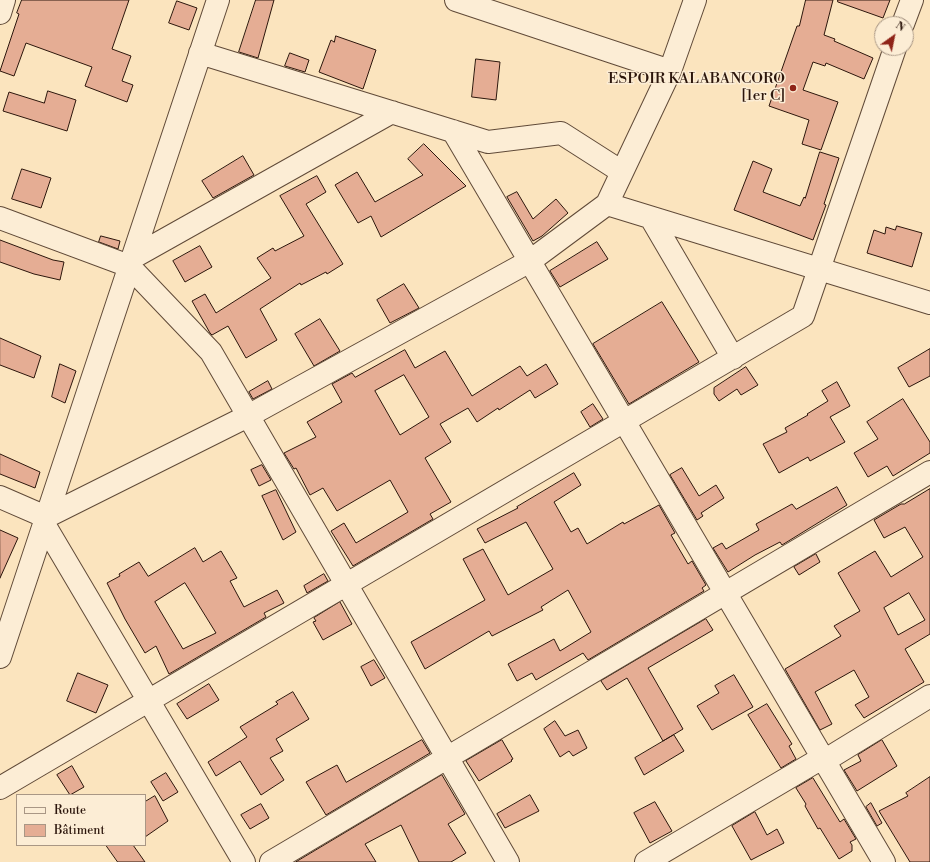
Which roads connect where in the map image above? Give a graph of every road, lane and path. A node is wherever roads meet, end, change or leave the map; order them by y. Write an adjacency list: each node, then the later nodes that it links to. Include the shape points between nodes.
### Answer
1 (4, 0): 6 (street)
2 (218, 0): 8 (street)
3 (456, 0): 10 (street)
4 (695, 0): 10 (street)
5 (912, 0): 7 (street)
6 (0, 13)
7 (906, 16)
8 (200, 53): 11 (street); 18 (street)
9 (892, 56): 19 (street)
10 (670, 71): 13 (street)
11 (392, 112): 12 (street); 18 (street)
12 (454, 131): 13 (street, via 488,142 560,132); 17 (street)
13 (622, 172): 14 (street)
14 (607, 204): 16 (street); 17 (street)
15 (0, 218): 18 (street)
16 (651, 218): 19 (street); 21 (street)
17 (530, 260): 22 (street); 23 (street)
18 (131, 262): 22 (street, via 211,352); 26 (street)
19 (820, 269): 20 (street); 21 (street, via 803,316)
20 (930, 303)
21 (733, 358): 23 (street)
22 (248, 416): 26 (street); 27 (street)
23 (624, 422): 27 (street); 28 (street)
24 (930, 472): 28 (street)
25 (0, 497): 26 (street)
26 (45, 521): 29 (street); 31 (street)
27 (346, 585): 31 (street); 32 (street)
28 (726, 593): 32 (street); 33 (street)
29 (0, 657)
30 (930, 696): 33 (street)
31 (149, 701): 34 (street); 35 (street)
32 (447, 758): 36 (street); 37 (street)
33 (823, 760): 38 (street); 39 (street)
34 (0, 788)
35 (244, 862)
36 (271, 862)
37 (508, 862)
38 (646, 862)
39 (884, 862)

